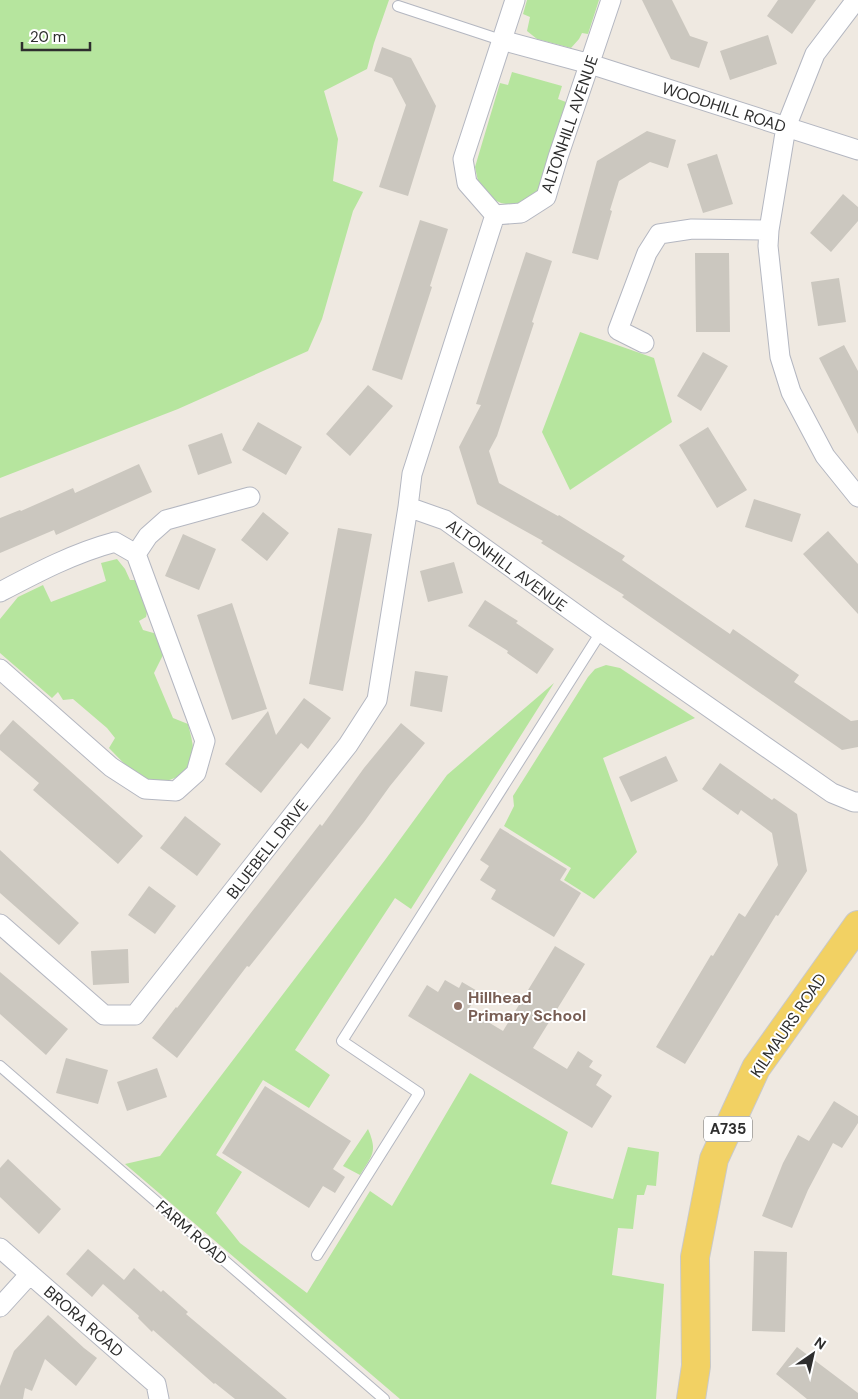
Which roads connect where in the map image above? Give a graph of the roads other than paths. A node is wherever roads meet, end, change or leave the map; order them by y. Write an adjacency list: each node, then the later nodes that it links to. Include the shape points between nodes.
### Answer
1 (514, 0): 5 (street)
2 (611, 0): 6 (street, ALTONHILL AVENUE)
3 (856, 0): 7 (street, via 815,54)
4 (398, 6): 5 (lane)
5 (501, 40): 6 (street, WOODHILL ROAD); 9 (street, via 463,159 467,183)
6 (590, 64): 7 (street, WOODHILL ROAD); 9 (street, ALTONHILL AVENUE, via 546,197 520,212)
7 (786, 127): 8 (street, WOODHILL ROAD); 10 (street)
8 (858, 150)
9 (495, 215): 14 (street, via 412,474)
10 (769, 230): 11 (street, via 692,229 659,234 647,253 618,330); 13 (street, via 780,357 792,392 825,456)
11 (644, 343)
12 (250, 497): 15 (street, via 166,520 148,536)
13 (858, 498)
14 (408, 507): 17 (street, ALTONHILL AVENUE, via 445,520); 20 (street, BLUEBELL DRIVE, via 377,700 348,745 135,1015 104,1015)
15 (136, 554): 16 (street, via 115,542 97,547 56,563); 18 (street, via 205,741 196,773 176,791 145,790 111,767)
16 (0, 592)
17 (601, 632): 19 (street, ALTONHILL AVENUE, via 832,793); 24 (lane, via 342,1041 419,1093)
18 (0, 669)
19 (856, 802)
20 (0, 924)
21 (858, 925): 27 (main road, KILMAURS ROAD / A735, via 756,1068 714,1159 695,1257)
22 (0, 1066): 29 (lane, FARM ROAD)
23 (0, 1248): 25 (street, BRORA ROAD)
24 (317, 1255)
25 (30, 1274): 26 (street); 28 (street, BRORA ROAD, via 156,1384)
26 (0, 1308)
27 (696, 1366): 30 (main road, KILMAURS ROAD / A735); 31 (main road, KILMAURS ROAD / A735)
28 (159, 1399)
29 (384, 1399)
30 (691, 1399)
31 (704, 1399)

